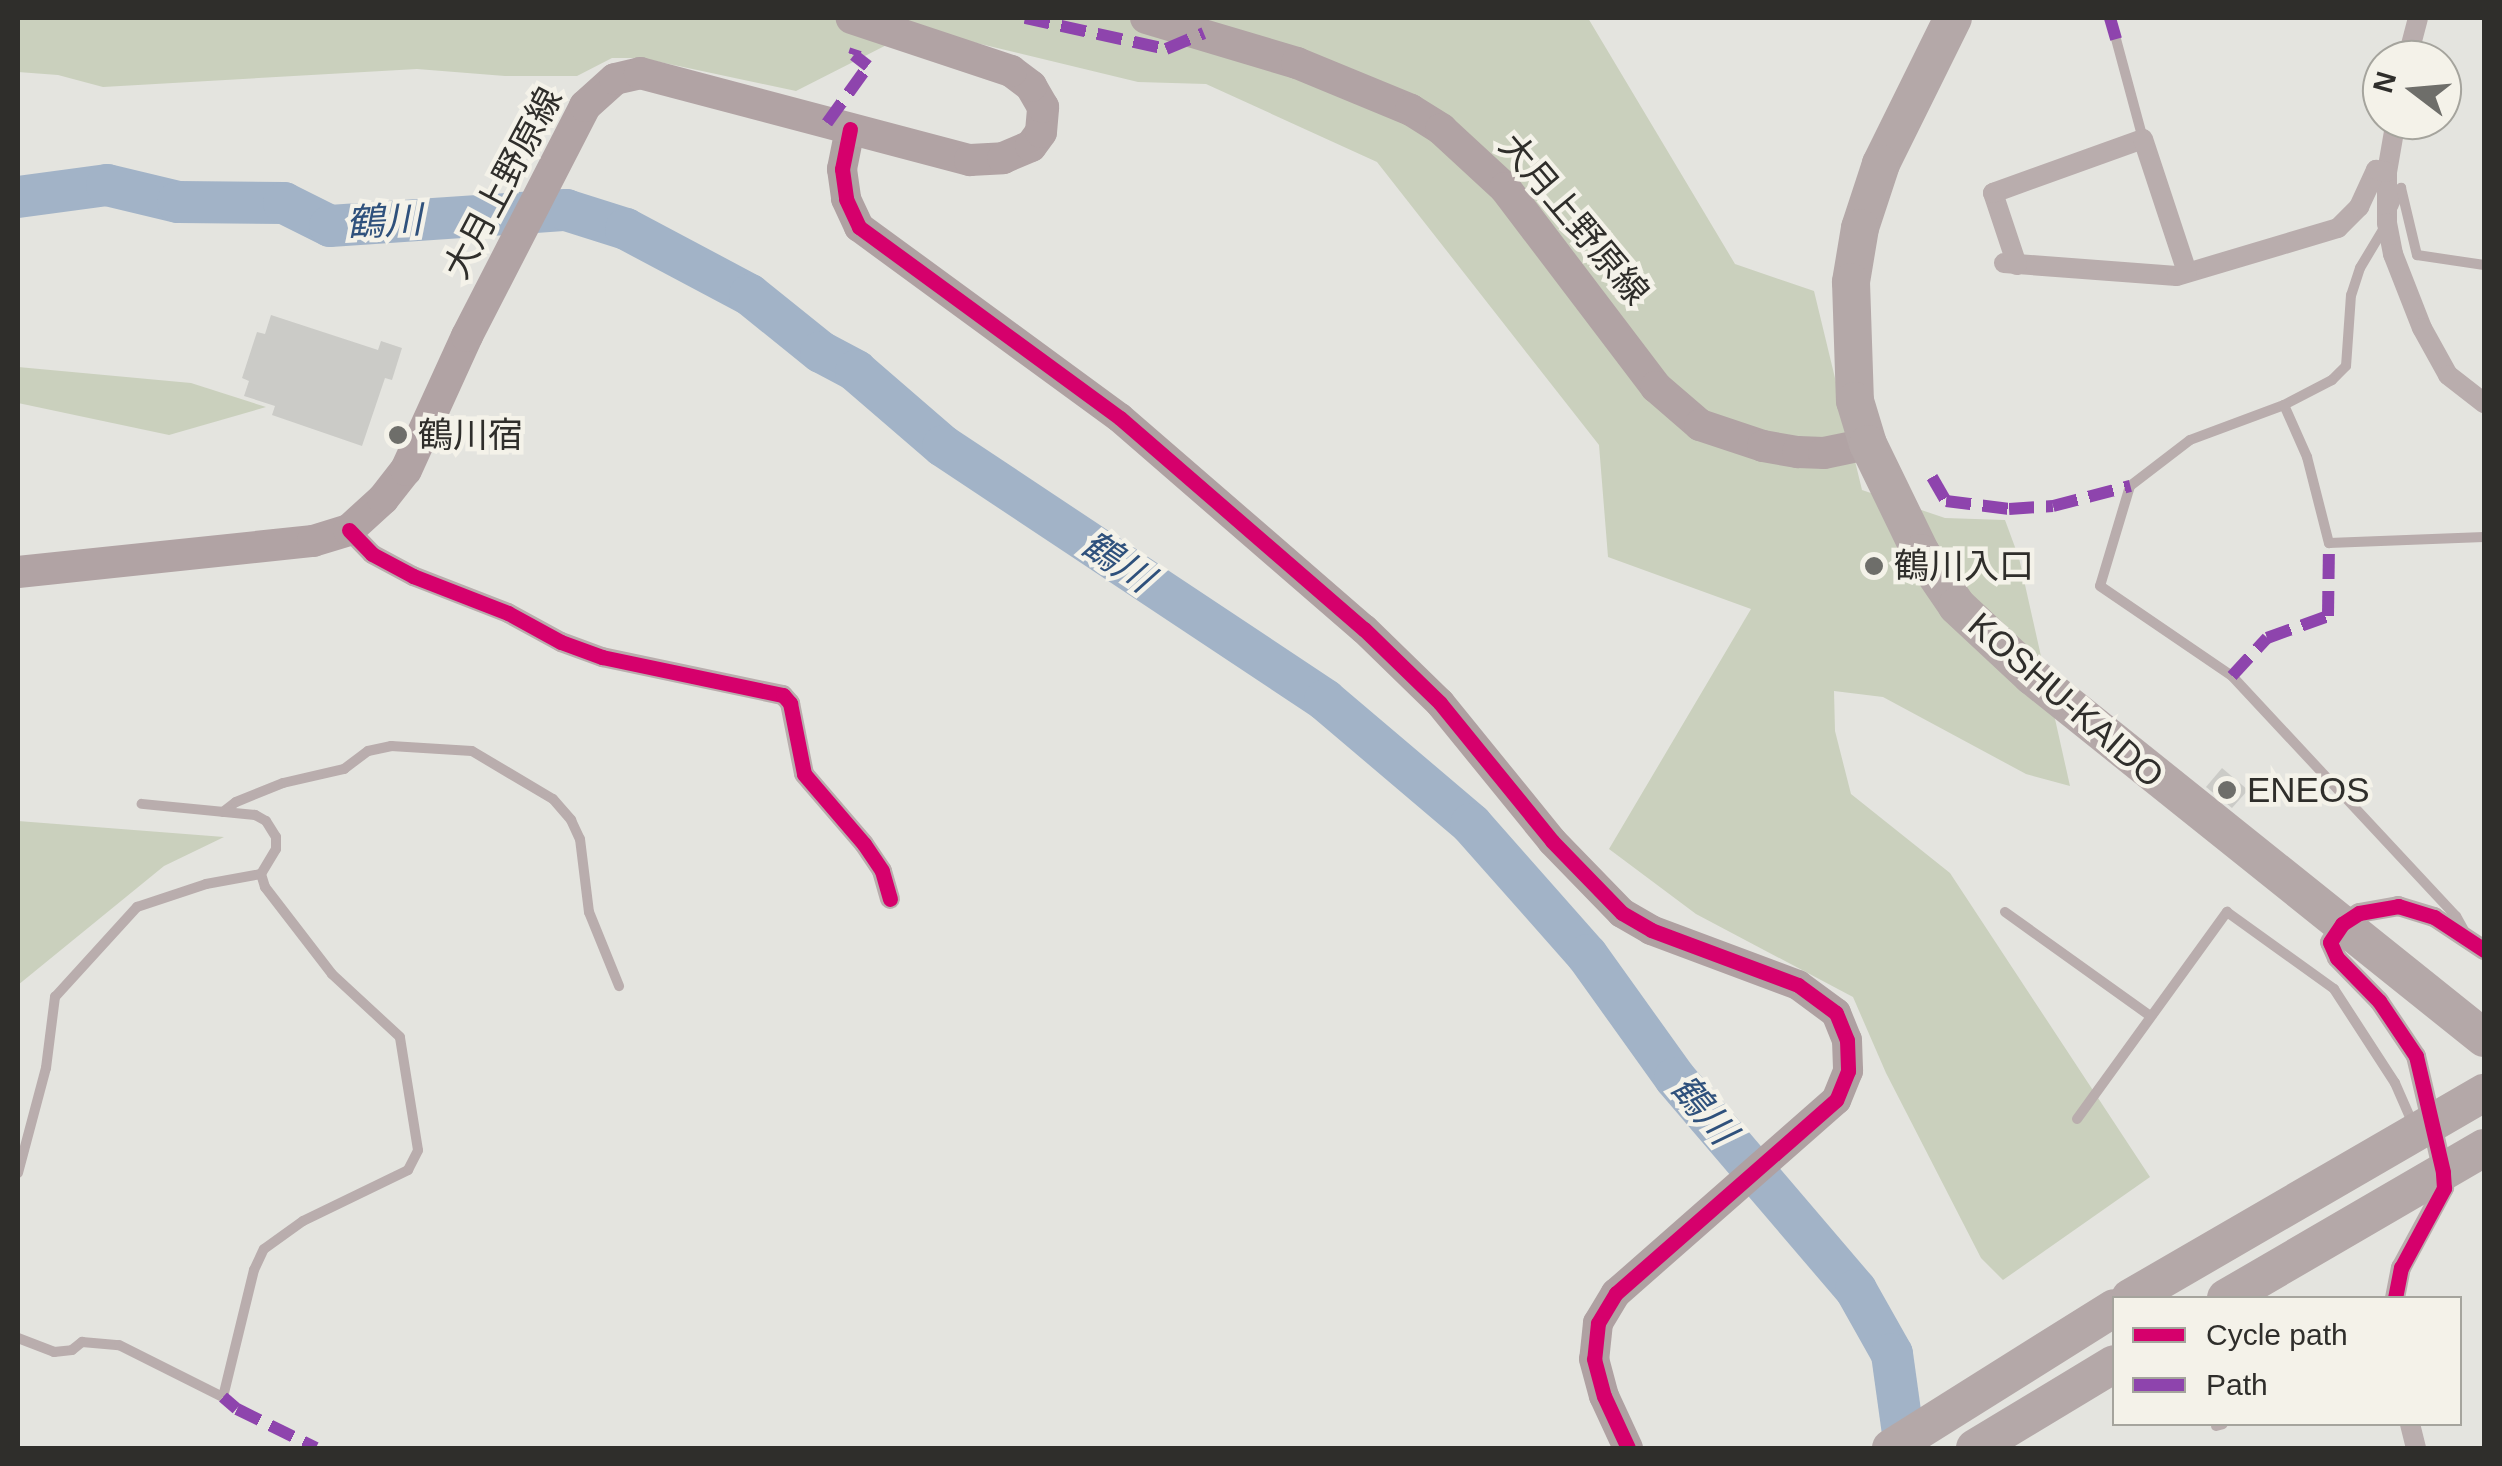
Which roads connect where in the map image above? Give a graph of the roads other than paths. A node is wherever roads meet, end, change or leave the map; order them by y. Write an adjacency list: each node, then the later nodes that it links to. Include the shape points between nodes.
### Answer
1 (852, 18): 5 (main road, 大月上野原線, via 1011,71 1043,107 1041,132 1031,146 1004,158 970,160)
2 (1146, 18): 14 (main road, 大月上野原線, via 1297,63 1412,110 1441,129 1505,188 1656,387 1700,424 1798,452)
3 (1953, 18): 14 (highway, KOSHU-KAIDO, via 1908,103 1860,228 1850,347)
4 (2116, 39): 6 (lane)
5 (850, 129): 15 (main road, 大月上野原線, via 640,73 615,79 585,106 406,470); 39 (street, via 842,169 859,227 1120,418 1364,629 1440,702 1552,842 1622,913 1798,985 1836,1012 1847,1040 1848,1071 1836,1100 1616,1293 1598,1323 1594,1359)
6 (2143, 140): 11 (street); 11 (street, via 1993,192 2010,264)
7 (2393, 140): 8 (street)
8 (2388, 172): 9 (street); 11 (street, via 2376,170 2359,207 2338,228)
9 (2387, 223): 10 (lane, via 2401,188 2418,255); 12 (street, via 2422,328 2448,375); 13 (lane, via 2352,295 2346,366)
10 (2484, 265)
11 (2187, 272)
12 (2484, 403)
13 (2284, 405): 16 (lane, via 2307,457 2329,543); 24 (lane, via 2190,440 2130,486 2100,586 2232,676)
14 (1868, 444): 23 (highway, KOSHU-KAIDO, via 1921,553 1957,606 2032,676)
15 (349, 530): 17 (main road, via 314,540); 21 (street, via 372,554 413,576 602,658 784,695 804,774 864,844)
16 (2484, 537)
17 (18, 572)
18 (142, 804): 19 (lane)
19 (223, 812): 20 (lane, via 255,815 276,837); 25 (lane, via 283,783 344,769 368,750 472,751 553,799 570,820 580,839 589,912)
20 (261, 874): 31 (lane, via 137,907 55,998 46,1068); 37 (lane, via 332,974 400,1036 418,1139 414,1162 264,1249 223,1397 120,1344 82,1342 54,1352)
21 (890, 899)
22 (2005, 912): 26 (lane)
23 (2342, 924): 24 (street, via 2359,913 2398,906 2434,917); 27 (highway, KOSHU-KAIDO); 32 (street, via 2330,942 2337,958 2379,1001 2416,1056)
24 (2477, 944)
25 (619, 986)
26 (2150, 1016): 29 (lane); 32 (lane, via 2227,912 2334,988 2395,1082)
27 (2484, 1038)
28 (2484, 1094): 33 (highway, bridge)
29 (2076, 1119)
30 (2484, 1148): 34 (highway, bridge)
31 (18, 1174)
32 (2444, 1188): 35 (street, via 2401,1268)
33 (2133, 1296)
34 (2229, 1296)
35 (2395, 1296)
36 (2112, 1309): 40 (highway)
37 (18, 1338)
38 (2112, 1365): 41 (highway)
39 (1628, 1448)
40 (1891, 1448)
41 (1974, 1448)

